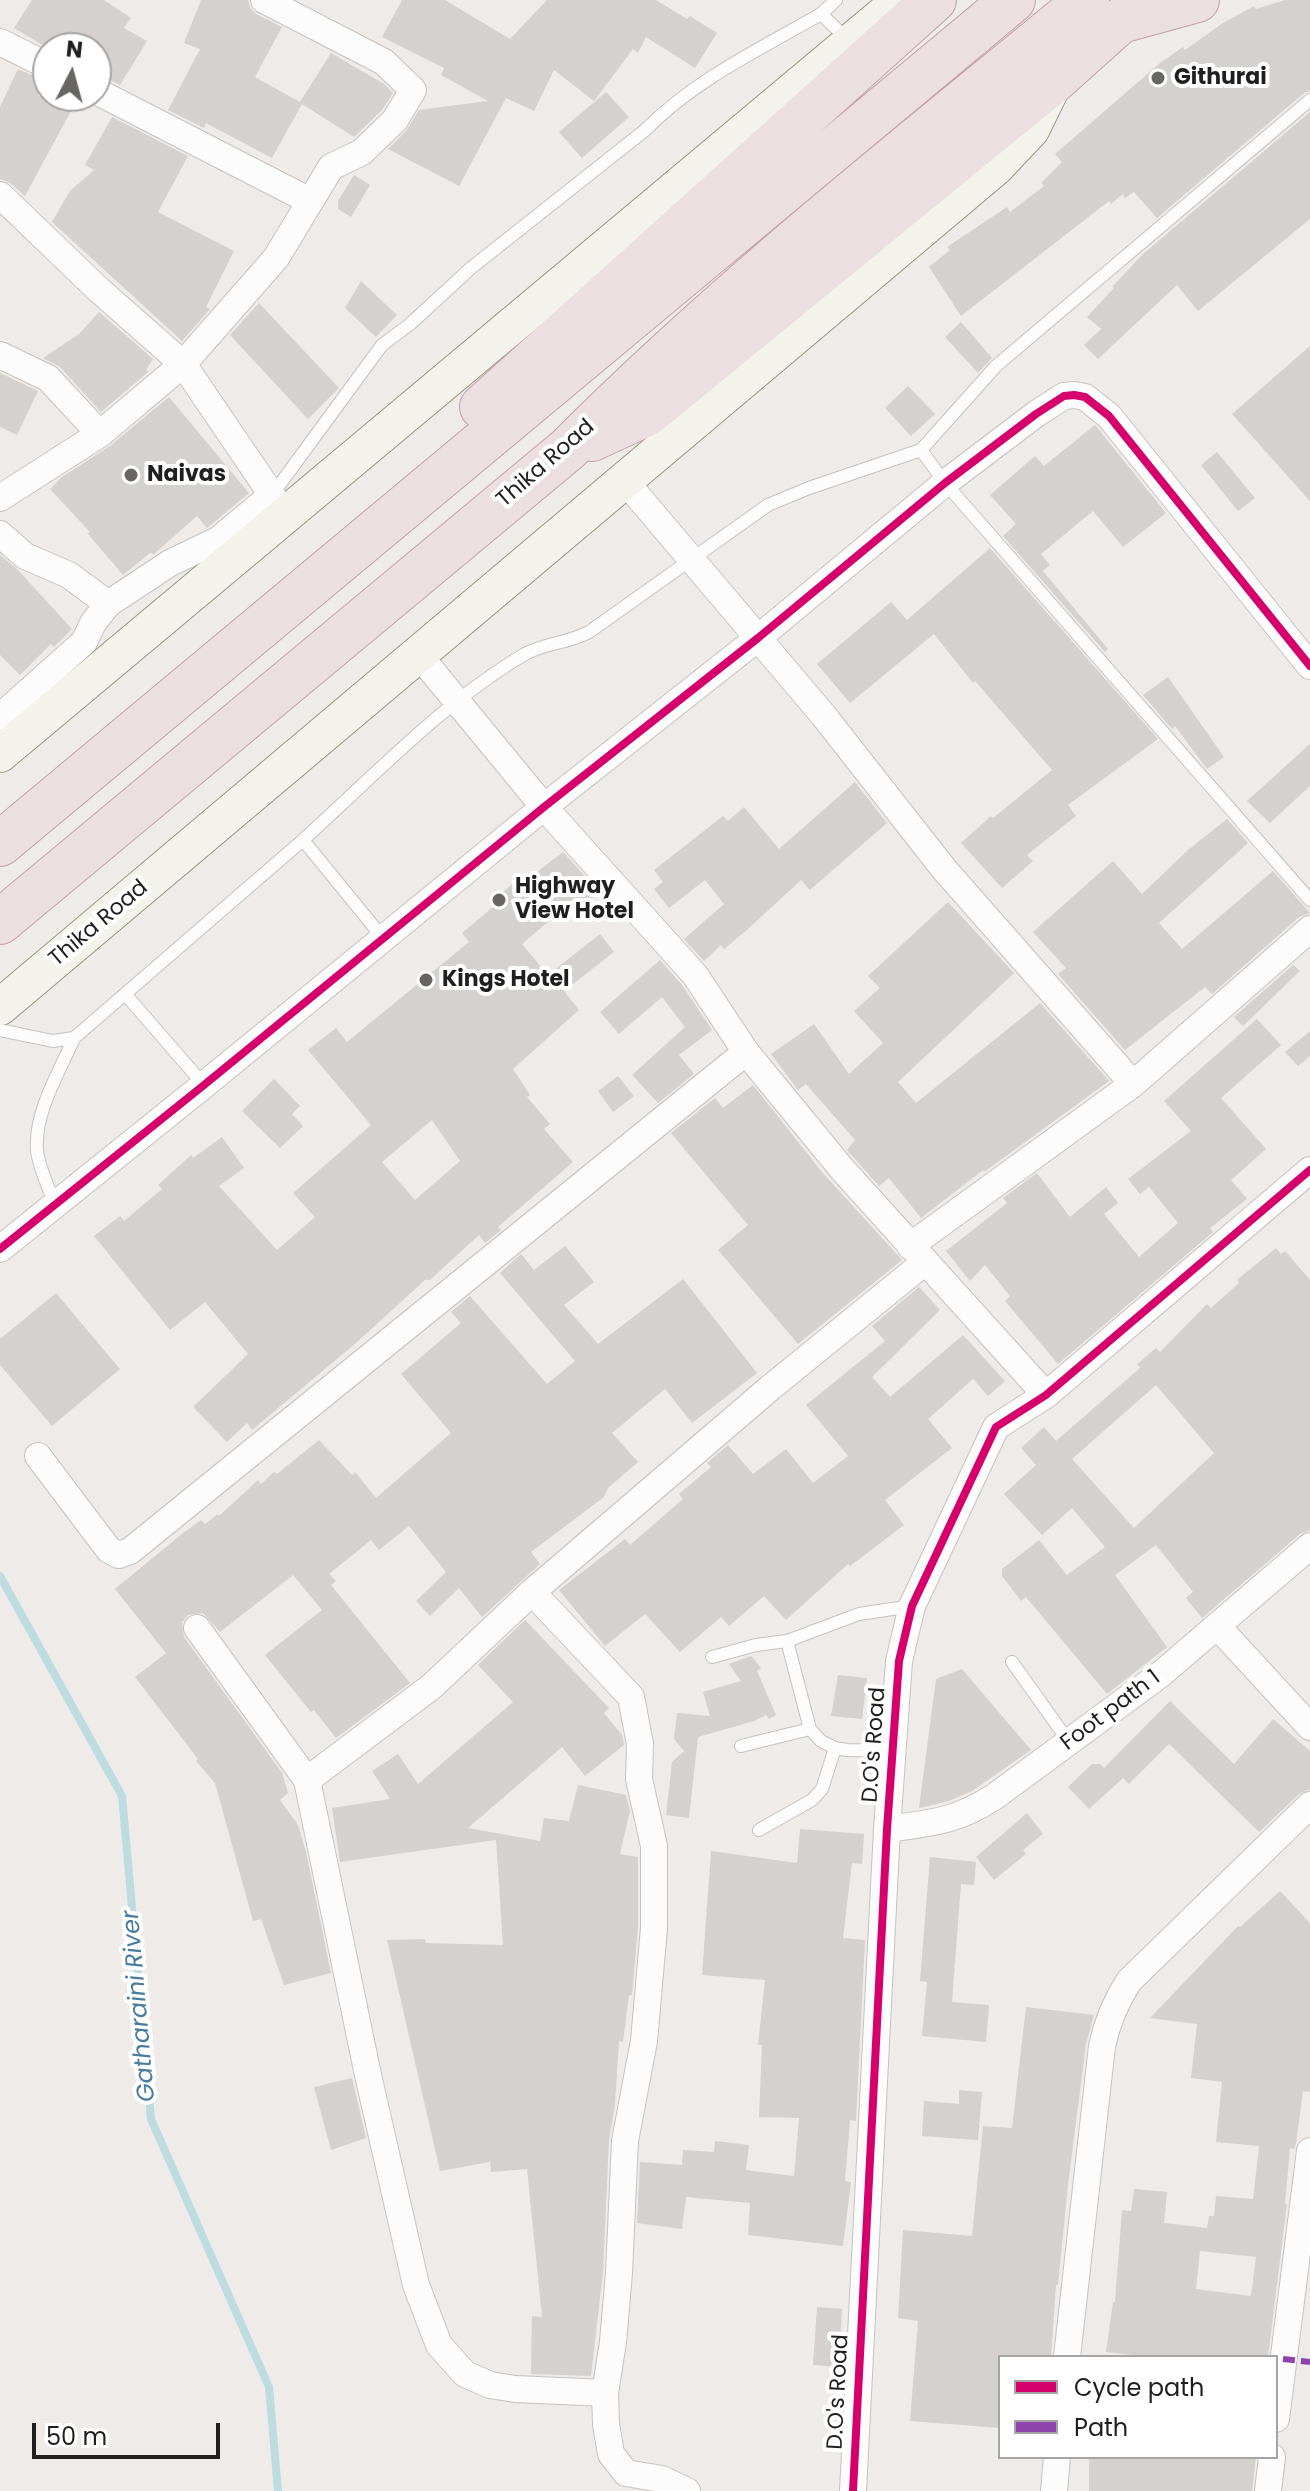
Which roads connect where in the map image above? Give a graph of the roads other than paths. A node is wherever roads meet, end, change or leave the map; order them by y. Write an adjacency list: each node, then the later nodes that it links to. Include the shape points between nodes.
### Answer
1 (264, 0): 16 (street, via 384,62 413,90 395,120 362,152 331,167)
2 (836, 0): 8 (lane)
3 (901, 0): 10 (main road)
4 (934, 0): 27 (highway, via 500,388)
5 (1013, 0): 27 (highway)
6 (1197, 0): 7 (highway)
7 (1118, 7): 12 (highway); 20 (highway, Thika Road, via 831,211 628,389)
8 (821, 14): 10 (lane); 25 (lane, via 703,80 382,345)
9 (0, 42): 11 (street)
10 (851, 42): 25 (main road, via 542,298)
11 (32, 58)
12 (1056, 79): 20 (highway, via 648,413); 22 (main road, Thika Road, via 1031,130 996,167)
13 (112, 99): 16 (street)
14 (1310, 100): 21 (lane, via 996,366)
15 (0, 195): 18 (street)
16 (310, 201): 18 (street, via 276,258)
17 (0, 355): 19 (street, via 48,378)
18 (183, 364): 19 (street); 25 (street)
19 (100, 434): 24 (street)
20 (568, 449): 39 (highway, Thika Road)
21 (921, 450): 23 (lane); 28 (lane, via 768,505)
22 (625, 481): 28 (street); 32 (main road, Thika Road)
23 (945, 483): 30 (street); 31 (street, via 1064,396 1085,397 1109,416); 38 (lane)
24 (0, 498)
25 (278, 506): 29 (street, via 170,563); 34 (main road)
26 (0, 534): 29 (street, via 25,556 69,575)
27 (345, 556): 37 (highway)
28 (691, 559): 30 (street); 33 (lane, via 589,632 527,653)
29 (108, 604): 34 (street, via 84,642)
30 (758, 638): 35 (street); 47 (street, via 944,869)
31 (1306, 652)
32 (418, 654): 33 (street); 43 (main road, Thika Road)
33 (457, 700): 35 (street); 36 (lane)
34 (1, 743)
35 (544, 807): 41 (street); 46 (street, via 695,975)
36 (303, 840): 41 (lane); 42 (lane)
37 (0, 844)
38 (1310, 900)
39 (0, 922)
40 (1310, 929): 47 (street)
41 (383, 938): 48 (street)
42 (126, 995): 45 (lane); 48 (lane)
43 (0, 1007)
44 (0, 1030): 45 (lane, via 53,1041)
45 (74, 1038): 50 (lane, via 37,1133 37,1154)
46 (746, 1052): 52 (street); 54 (street, via 130,1551 119,1555 109,1550)
47 (1133, 1084): 52 (street)
48 (204, 1085): 50 (street)
49 (1310, 1170): 53 (street, D.O's Road)
50 (55, 1205): 51 (street)
51 (0, 1249)
52 (918, 1254): 53 (street); 56 (street)
53 (1046, 1395): 57 (street, D.O's Road, via 996,1427)
54 (38, 1456)
55 (1310, 1546): 58 (street, Foot path 1)
56 (532, 1592): 69 (street, via 431,1687); 75 (street, via 631,1697 640,1744 639,1779 654,1846 650,1985 625,2141 618,2287)
57 (912, 1606): 60 (lane, via 859,1614); 68 (street, D.O's Road, via 899,1661)
58 (1218, 1627): 63 (street); 65 (street, Foot path 1)
59 (197, 1628): 69 (street)
60 (787, 1641): 61 (lane); 64 (lane)
61 (712, 1657)
62 (1012, 1662): 65 (lane)
63 (1310, 1727)
64 (810, 1729): 66 (lane); 67 (lane)
65 (1069, 1742): 71 (street, Foot path 1, via 968,1814)
66 (741, 1746)
67 (835, 1748): 68 (lane); 72 (lane, via 822,1789 812,1800)
68 (893, 1751): 71 (street, D.O's Road)
69 (307, 1780): 75 (street, via 416,2285 439,2345 465,2374 490,2385)
70 (1310, 1805): 74 (street, via 1129,1981 1119,1997 1102,2046)
71 (887, 1829): 80 (street, D.O's Road)
72 (759, 1830)
73 (1310, 2151): 76 (street)
74 (1067, 2355)
75 (605, 2393): 79 (street, via 611,2454 626,2473 662,2479)
76 (1278, 2403)
77 (1057, 2459): 81 (street)
78 (1272, 2459): 82 (street)
79 (687, 2491)
80 (853, 2491)
81 (1054, 2491)
82 (1268, 2491)

